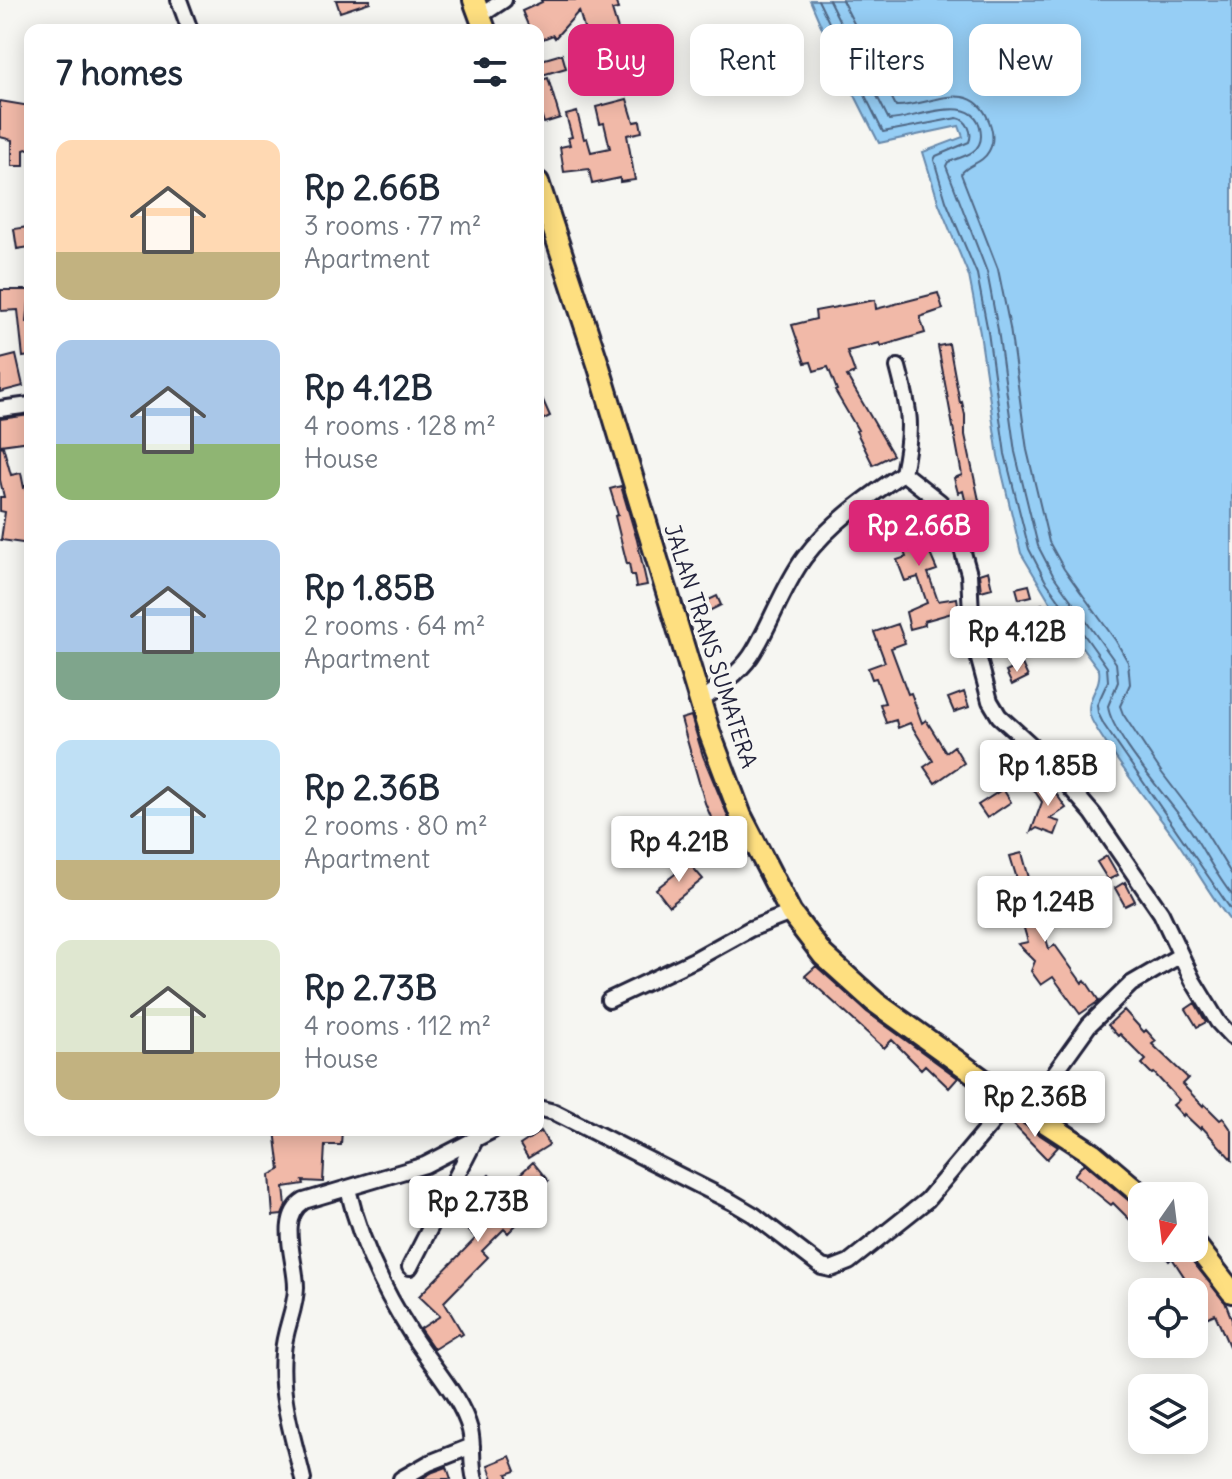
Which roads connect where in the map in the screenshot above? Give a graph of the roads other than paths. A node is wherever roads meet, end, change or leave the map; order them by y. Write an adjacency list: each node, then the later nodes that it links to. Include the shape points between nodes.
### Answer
1 (179, 0): 4 (street)
2 (504, 0): 3 (street)
3 (480, 15)
4 (188, 24)
5 (544, 200): 10 (highway, JALAN TRANS SUMATERA)
6 (898, 367): 9 (street, via 910,414)
7 (24, 406): 8 (street)
8 (0, 409)
9 (903, 473): 10 (street, via 820,539 789,582 753,654); 12 (street, via 940,502 956,527 969,574 972,633 999,716 1042,755 1093,814 1161,913)
10 (700, 702): 11 (highway, JALAN TRANS SUMATERA, via 741,816)
11 (791, 913): 13 (street); 15 (highway, JALAN TRANS SUMATERA, via 823,955 875,1002)
12 (1179, 956): 14 (street); 15 (street, via 1131,984)
13 (609, 1000)
14 (1232, 1037)
15 (1020, 1105): 16 (street, via 927,1200 849,1262 831,1269 732,1202); 19 (highway, JALAN TRANS SUMATERA)
16 (544, 1110)
17 (483, 1136): 18 (street)
18 (474, 1141): 20 (street, via 425,1165); 22 (street)
19 (1128, 1183)
20 (348, 1189): 24 (street, via 358,1230 381,1279 466,1420); 25 (street, via 304,1201 293,1210 290,1224 296,1290 284,1341 283,1374 285,1408)
21 (1208, 1261): 23 (highway)
22 (410, 1267)
23 (1232, 1292)
24 (472, 1446): 26 (street); 27 (street)
25 (303, 1479)
26 (401, 1479)
27 (475, 1479)

